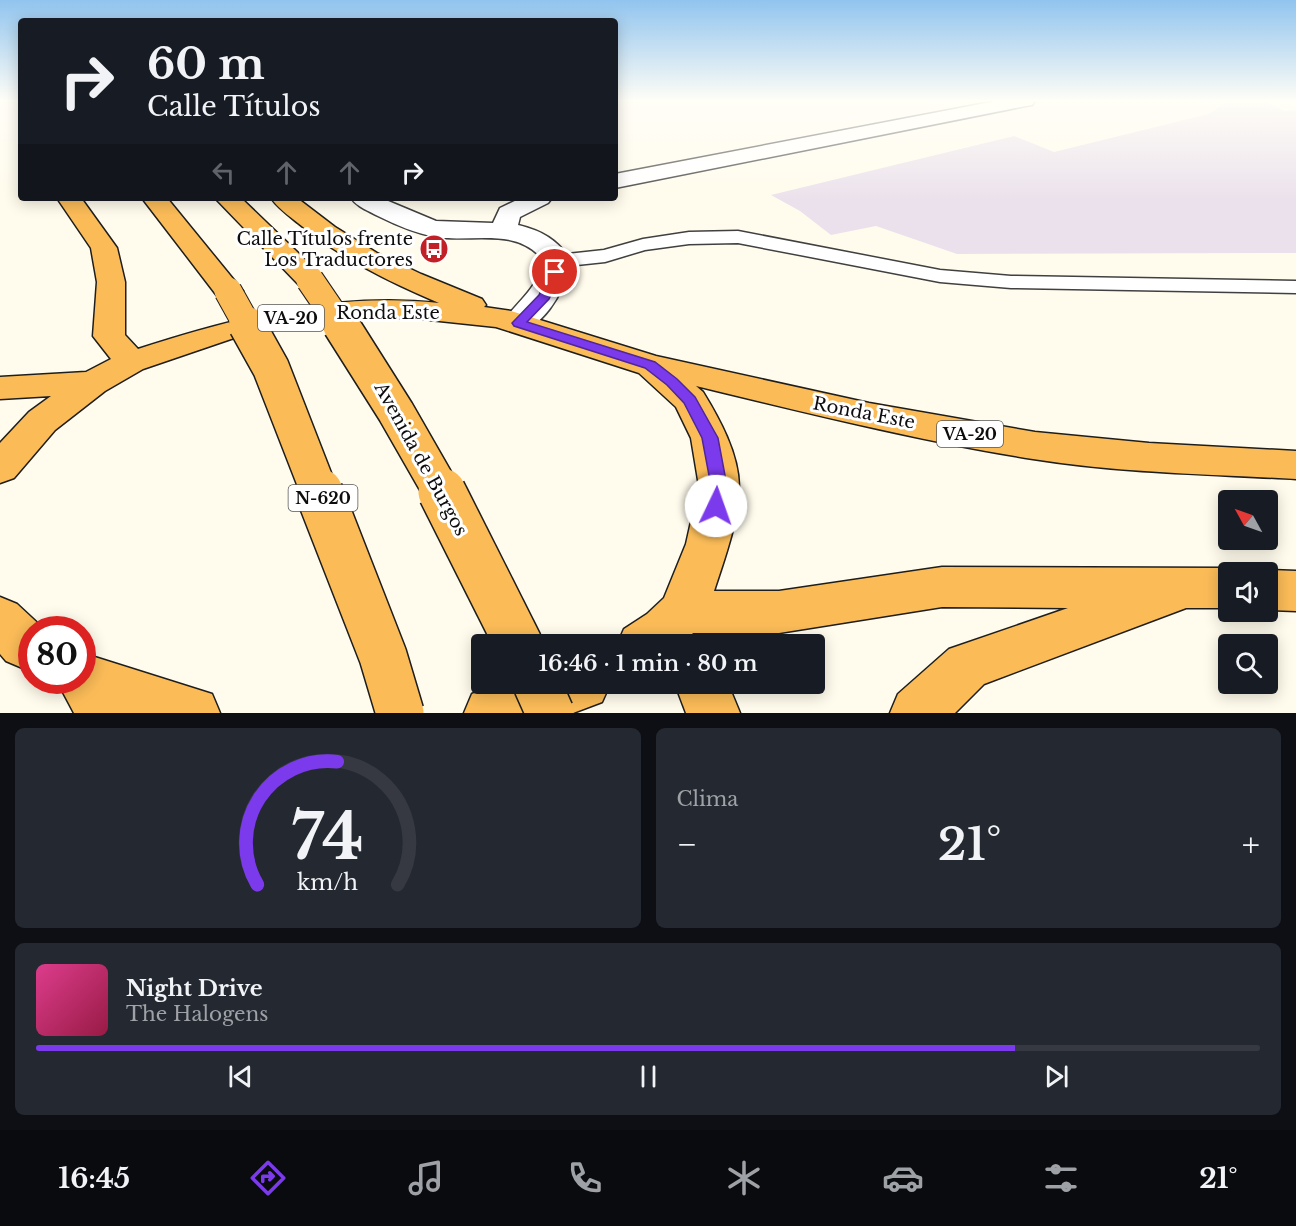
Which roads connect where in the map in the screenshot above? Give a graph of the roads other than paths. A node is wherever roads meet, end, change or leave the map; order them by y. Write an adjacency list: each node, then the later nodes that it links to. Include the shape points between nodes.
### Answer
1 (855, 134): 2 (street)
2 (618, 180)
3 (71, 201): 13 (highway, via 104,248 111,282 109,336)
4 (156, 201): 31 (highway, N-620, bridge, via 228,291 272,368 383,656)
5 (231, 201): 24 (highway, Avenida de Burgos, bridge, via 310,280 362,355 426,460)
6 (287, 201): 12 (highway, via 353,250 399,275)
7 (369, 201): 9 (street, via 402,219 436,229)
8 (534, 201): 9 (street, via 509,213)
9 (504, 230): 10 (street, via 535,237 549,247)
10 (558, 261): 11 (lane, via 605,256 689,238 738,237 940,276 1011,282); 12 (street, via 545,297)
11 (1296, 287)
12 (509, 320): 13 (highway, Ronda Este / VA-20, via 411,309 356,310 222,332); 14 (highway, Ronda Este / VA-20)
13 (131, 362): 15 (highway, Ronda Este / VA-20)
14 (650, 365): 17 (highway, Ronda Este / VA-20, via 857,413 1035,446); 23 (highway, Ronda Este / VA-20, via 690,400 710,438 719,486 708,544)
15 (93, 383): 16 (highway, Ronda Este / VA-20); 18 (highway, Ronda Este / VA-20, via 42,421)
16 (0, 388)
17 (1296, 465)
18 (0, 468)
19 (1209, 588): 23 (highway, Ronda Este / VA-20, via 942,587); 35 (highway, via 967,666)
20 (1278, 590): 21 (highway)
21 (1296, 591)
22 (0, 619): 25 (highway)
23 (666, 633)
24 (513, 634)
25 (18, 638)
26 (96, 692): 30 (highway)
27 (541, 694): 33 (highway, bridge)
28 (552, 694): 32 (highway)
29 (704, 694): 34 (highway)
30 (194, 713)
31 (400, 713)
32 (490, 713)
33 (550, 713)
34 (713, 713)
35 (917, 713)

